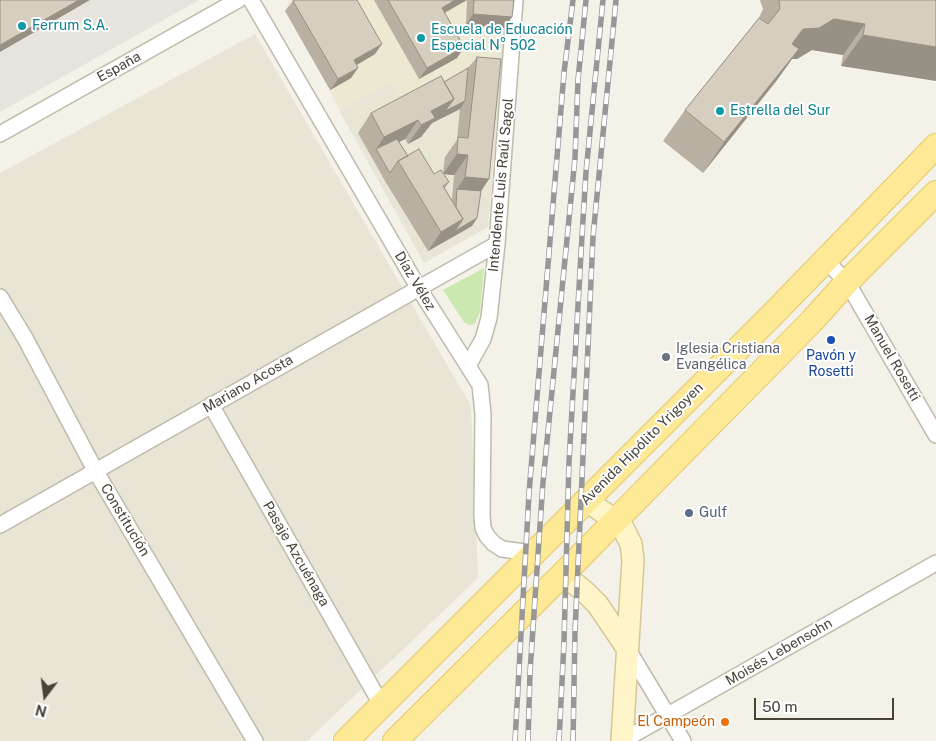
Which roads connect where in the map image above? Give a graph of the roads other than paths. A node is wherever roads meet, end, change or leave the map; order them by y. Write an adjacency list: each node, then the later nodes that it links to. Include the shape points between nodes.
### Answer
1 (238, 0): 4 (street, España)
2 (251, 0): 10 (street, Díaz Vélez)
3 (515, 0): 7 (street, Intendente Luis Raúl Sagol)
4 (0, 134)
5 (936, 146): 8 (main road, Avenida Hipólito Yrigoyen)
6 (936, 193): 9 (main road)
7 (497, 244): 10 (street, Mariano Acosta); 12 (street, Intendente Luis Raúl Sagol, via 489,318 483,339)
8 (825, 260): 9 (street, Manuel Rosetti); 16 (main road, Avenida Hipólito Yrigoyen)
9 (848, 282): 14 (street, Manuel Rosetti); 17 (main road)
10 (418, 288): 12 (street, Díaz Vélez); 13 (street, Mariano Acosta)
11 (0, 297): 15 (street, Constitución)
12 (468, 366): 19 (street, Díaz Vélez, via 480,385 482,395 484,528 493,543 502,549)
13 (211, 405): 15 (street, Mariano Acosta); 23 (street, Pasaje Azcuénaga)
14 (936, 435)
15 (95, 470): 18 (street, Mariano Acosta); 25 (street, Constitución)
16 (585, 500): 17 (street); 19 (main road, Avenida Hipólito Yrigoyen)
17 (616, 520): 21 (main road); 22 (street, via 631,544 633,560)
18 (0, 525)
19 (532, 553): 23 (main road, Avenida Hipólito Yrigoyen)
20 (936, 562): 24 (street, Moisés Lebensohn)
21 (563, 574): 22 (street, via 598,605); 27 (main road)
22 (627, 648): 24 (street); 28 (street)
23 (382, 704): 26 (main road, Avenida Hipólito Yrigoyen)
24 (668, 715): 28 (street, Moisés Lebensohn); 29 (street)
25 (255, 741)
26 (346, 741)
27 (395, 741)
28 (622, 741)
29 (683, 741)

